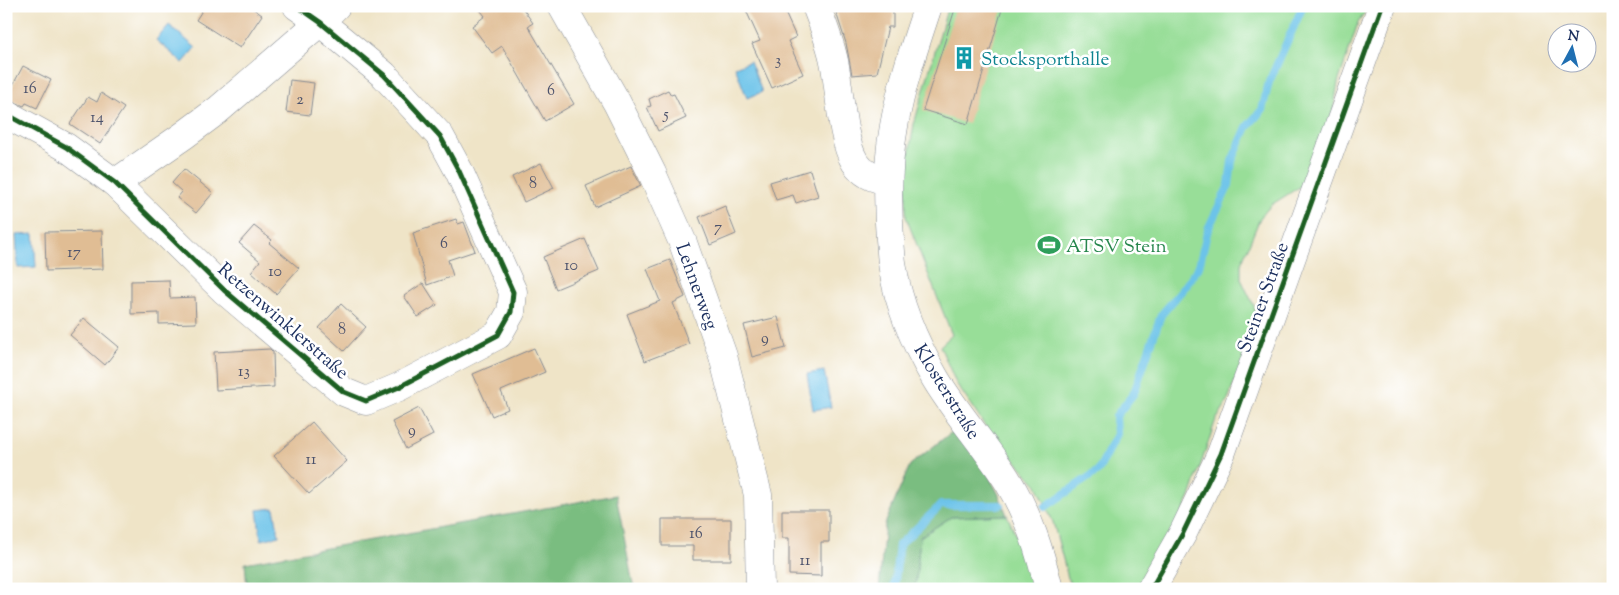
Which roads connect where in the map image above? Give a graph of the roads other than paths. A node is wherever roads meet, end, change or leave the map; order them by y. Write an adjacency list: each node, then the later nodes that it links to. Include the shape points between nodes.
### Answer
1 (297, 6): 6 (street, Retzenwinklerstraße)
2 (562, 6): 10 (street, Lehnerweg, via 652,173 683,243 723,356 758,495)
3 (816, 6): 8 (street, via 834,61 850,149 864,172 875,179)
4 (928, 6): 8 (street, Klosterstraße, via 894,125)
5 (1382, 6): 12 (street, Steiner Straße, via 1221,454 1183,533)
6 (328, 14): 9 (street, via 218,110); 9 (street, Retzenwinklerstraße, via 440,136 459,171 513,292 512,312 498,335 366,401 344,392 224,290)
7 (6, 114): 9 (street, Retzenwinklerstraße, via 66,147)
8 (888, 180): 11 (street, Klosterstraße, via 893,269 916,341 935,378 1008,482 1024,511)
9 (115, 183)
10 (760, 589)
11 (1049, 589)
12 (1151, 589)

